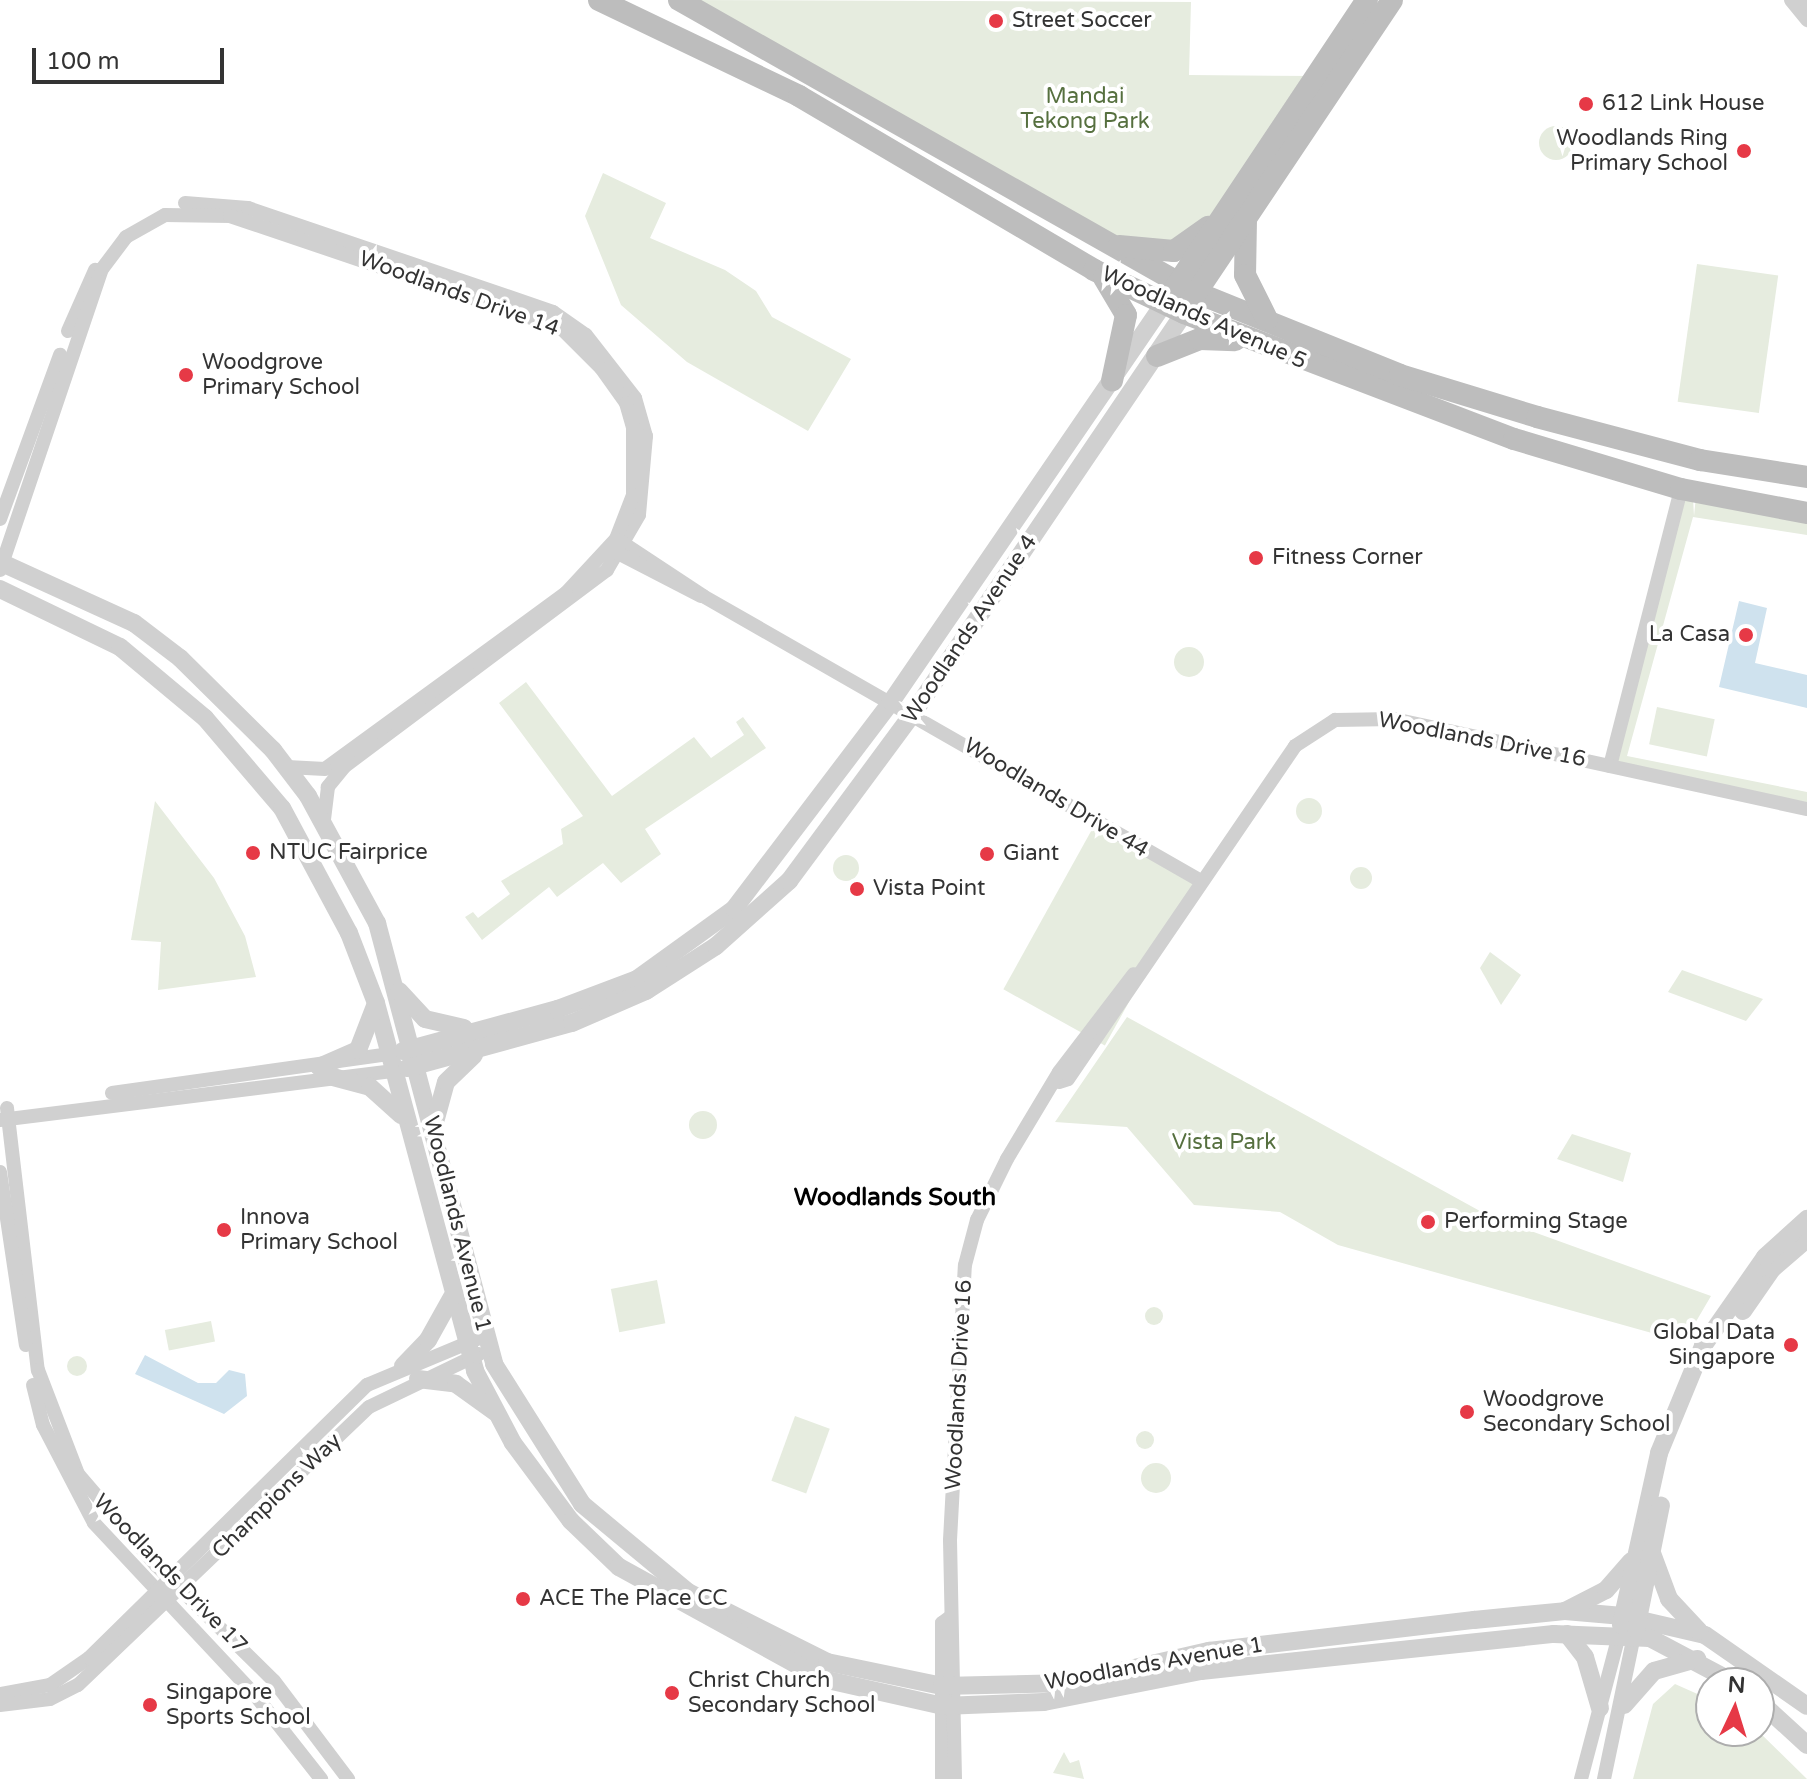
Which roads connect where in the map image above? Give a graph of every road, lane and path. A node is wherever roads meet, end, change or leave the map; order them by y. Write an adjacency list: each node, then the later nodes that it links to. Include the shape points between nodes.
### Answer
1 (599, 0): 9 (main road, Woodlands Avenue 5, via 799,96)
2 (679, 0): 8 (main road, Woodlands Avenue 5)
3 (1367, 0): 7 (main road, Woodlands Avenue 4)
4 (1392, 0): 7 (main road, Woodlands Avenue 4)
5 (1791, 0): 6 (street)
6 (1807, 20)
7 (1236, 215): 8 (main road, via 1174,251); 10 (main road, Woodlands Avenue 4); 12 (main road, via 1245,275)
8 (1102, 244): 10 (main road, Woodlands Avenue 5)
9 (1094, 270): 11 (main road, Woodlands Avenue 5); 15 (main road, via 1111,285 1126,315)
10 (1187, 288): 11 (main road, Woodlands Avenue 4); 12 (main road, Woodlands Avenue 5)
11 (1174, 309): 13 (main road, Woodlands Avenue 5); 14 (street, Woodlands Avenue 4); 15 (street, Woodlands Avenue 4)
12 (1267, 319): 16 (main road, Woodlands Avenue 5, via 1415,380)
13 (1259, 344): 14 (main road, via 1200,339); 18 (main road, Woodlands Avenue 5, via 1514,439)
14 (1157, 356): 26 (street, Woodlands Avenue 4)
15 (1112, 381): 25 (street, Woodlands Avenue 4)
16 (1747, 469): 17 (main road, Woodlands Avenue 5); 19 (main road, via 1747,489)
17 (1807, 477)
18 (1681, 489): 20 (main road, Woodlands Avenue 5); 27 (street)
19 (1807, 501)
20 (1807, 513)
21 (0, 519): 22 (street, Woodlands Drive 14, via 83,290 109,245 168,206 219,201 530,304 586,335 635,398 646,436 645,492)
22 (618, 547): 23 (street, Woodlands Drive 14, via 633,495 633,428 626,403 601,368 561,328 335,249 192,210 145,224 102,269); 25 (street, Woodlands Drive 44); 28 (street, Woodlands Drive 14, via 566,593 325,769); 30 (street, Woodlands Drive 14, via 572,600 344,767 328,787)
23 (1, 565): 28 (street, Woodlands Avenue 1, via 134,623 228,701)
24 (0, 589): 33 (street, Woodlands Avenue 1, via 120,647 252,766 309,854)
25 (891, 702): 26 (street, Woodlands Drive 44); 34 (street, Woodlands Avenue 4, via 734,909 637,979)
26 (914, 712): 31 (street, Woodlands Drive 44); 35 (street, Woodlands Avenue 4, via 789,881 716,946 613,1007)
27 (1610, 766): 29 (street, Woodlands Drive 16); 31 (street, Woodlands Drive 16, via 1394,719 1335,720 1295,746)
28 (287, 767): 30 (street, Woodlands Avenue 1)
29 (1807, 809)
30 (324, 821): 32 (street, Woodlands Avenue 1, via 377,923)
31 (1199, 880): 66 (street, Woodlands Drive 16, via 1134,974 1125,977 1007,1159 977,1220 965,1265)
32 (394, 980): 34 (street, via 434,1023); 36 (street, Woodlands Avenue 1)
33 (376, 1003): 37 (street, Woodlands Avenue 1); 38 (street, via 358,1050)
34 (494, 1025): 36 (street, Woodlands Avenue 4)
35 (485, 1048): 36 (street, Woodlands Avenue 4); 41 (street, via 451,1074)
36 (414, 1057): 37 (street, Woodlands Avenue 4); 41 (street, Woodlands Avenue 1)
37 (390, 1063): 38 (street); 40 (street, Woodlands Avenue 1)
38 (326, 1072): 39 (street); 40 (street, via 388,1098)
39 (3, 1114): 54 (street, Woodlands Drive 17, via 38,1370 55,1424 97,1501)
40 (407, 1124): 44 (street, Woodlands Avenue 1)
41 (434, 1133): 43 (street, Woodlands Avenue 1)
42 (0, 1172): 56 (street, Woodlands Drive 17, via 43,1425 94,1523)
43 (444, 1172): 44 (street); 48 (street, Woodlands Avenue 1)
44 (428, 1194): 47 (street, Woodlands Avenue 1)
45 (1807, 1219): 53 (street, via 1765,1257 1703,1346 1659,1453)
46 (1807, 1239): 53 (street, via 1772,1269 1714,1350 1670,1454)
47 (452, 1297): 49 (street, Woodlands Avenue 1); 50 (street, via 428,1340)
48 (486, 1343): 49 (street, Champions Way); 66 (street, Woodlands Avenue 1, via 556,1470 623,1544 767,1636 877,1676)
49 (467, 1349): 50 (street, Champions Way); 51 (street, Champions Way); 52 (street, Woodlands Avenue 1)
50 (403, 1366): 54 (street, Champions Way, via 367,1385)
51 (418, 1379): 52 (street, via 456,1384); 55 (street, Champions Way, via 369,1407)
52 (497, 1414): 70 (street, Woodlands Avenue 1, via 571,1521 619,1567 823,1679)
53 (1646, 1551): 58 (street, via 1614,1584); 59 (street); 62 (street, via 1669,1599)
54 (168, 1578): 55 (street, Woodlands Drive 17); 56 (street, Champions Way)
55 (180, 1590): 57 (street, Champions Way); 76 (street, Woodlands Drive 17, via 274,1681)
56 (156, 1591): 57 (street, Woodlands Drive 17); 67 (street, Champions Way, via 50,1685)
57 (169, 1603): 68 (street, Champions Way, via 78,1685 50,1699); 75 (street, Woodlands Drive 17)
58 (1565, 1611): 59 (street, Woodlands Avenue 1); 61 (street, Woodlands Avenue 1)
59 (1628, 1626): 60 (street, Woodlands Avenue 1); 62 (street, Woodlands Avenue 1); 64 (street, Woodlands Avenue 1); 69 (street); 72 (street)
60 (1567, 1634): 63 (street, Woodlands Avenue 1); 72 (street, via 1585,1657)
61 (1346, 1635): 63 (street); 66 (street, Woodlands Avenue 1, via 1209,1651 1069,1683)
62 (1705, 1635): 71 (street, Woodlands Avenue 1)
63 (1397, 1649): 70 (street, Woodlands Avenue 1, via 1201,1671 1044,1702)
64 (1697, 1659): 65 (street, Woodlands Avenue 1); 69 (street, via 1654,1671)
65 (1710, 1667)
66 (950, 1686): 70 (street, Woodlands Drive 16)
67 (0, 1694)
68 (0, 1705)
69 (1624, 1705): 80 (street)
70 (950, 1706): 77 (street, Woodlands Drive 16); 78 (street, Woodlands Drive 16)
71 (1807, 1706)
72 (1600, 1708): 79 (street)
73 (1775, 1716): 74 (street)
74 (1807, 1745)
75 (321, 1779)
76 (348, 1779)
77 (942, 1779)
78 (955, 1779)
79 (1581, 1779)
80 (1604, 1779)

